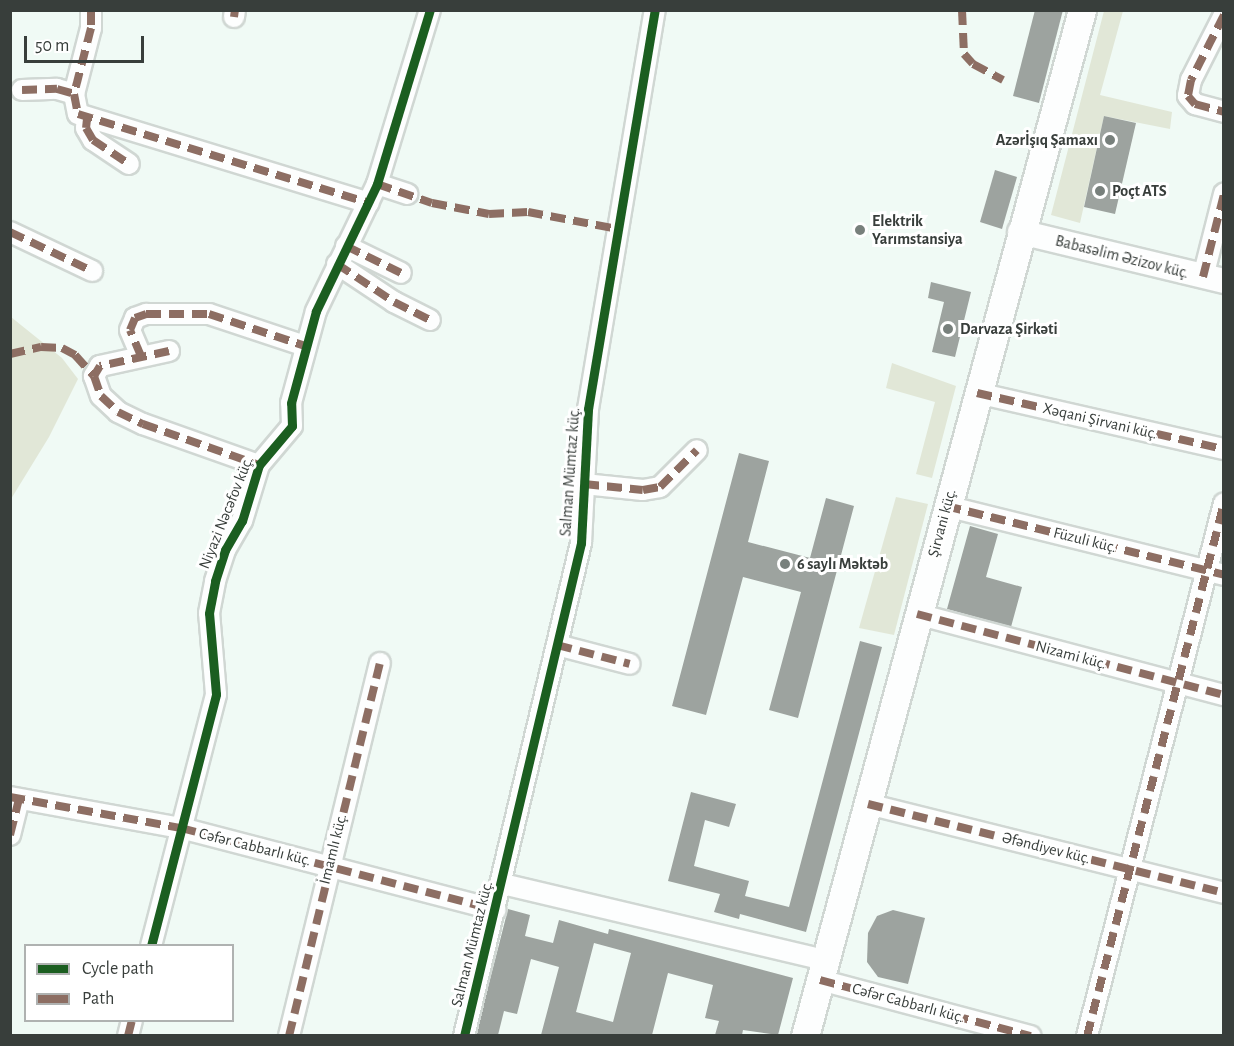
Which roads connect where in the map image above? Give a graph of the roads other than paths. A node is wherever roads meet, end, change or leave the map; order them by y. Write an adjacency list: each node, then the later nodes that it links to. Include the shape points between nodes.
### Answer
1 (91, 10): 7 (street, via 91,28)
2 (430, 10): 11 (street, Niyazi Nəcəfov küç.)
3 (655, 10): 30 (street, Salman Mümtaz küç., via 588,409)
4 (1082, 10): 16 (main road, Şirvani küç.)
5 (1224, 15): 8 (street, via 1191,80 1188,96 1195,104)
6 (22, 90): 7 (street, via 57,89)
7 (74, 94): 9 (street, via 78,114)
8 (1224, 112)
9 (87, 119): 10 (street, via 86,128 93,141); 14 (street)
10 (129, 164)
11 (377, 184): 12 (street); 14 (street, Niyazi Nəcəfov küç.)
12 (407, 194)
13 (1224, 194): 21 (street)
14 (369, 203): 17 (street, Niyazi Nəcəfov küç.)
15 (10, 232): 19 (street)
16 (1020, 232): 21 (street, Babasəlim Əzizov küç.); 26 (main road, Şirvani küç.)
17 (346, 246): 18 (street, Niyazi Nəcəfov küç.); 20 (street)
18 (337, 264): 22 (street, via 394,302); 23 (street, Niyazi Nəcəfov küç.)
19 (92, 271)
20 (401, 273)
21 (1213, 279)
22 (430, 320)
23 (305, 346): 25 (street, via 209,314 146,314 135,318 130,330); 29 (street, Niyazi Nəcəfov küç., via 291,404 292,426)
24 (169, 351): 25 (street)
25 (141, 356): 29 (street, via 108,362 94,376 101,396 118,412)
26 (976, 393): 27 (street, Xəqani Şirvani küç.); 32 (main road, Şirvani küç.)
27 (1224, 449)
28 (697, 450): 30 (street, via 660,488)
29 (259, 465): 42 (street, Niyazi Nəcəfov küç., via 242,521 225,550 215,581 210,621 216,694)
30 (584, 484): 35 (street, Salman Mümtaz küç., via 581,543)
31 (1224, 503): 33 (street)
32 (946, 506): 33 (street, Füzuli küç.); 34 (main road, Şirvani küç.)
33 (1215, 572): 38 (street)
34 (917, 614): 38 (street, Nizami küç.); 41 (main road, Şirvani küç.)
35 (557, 645): 37 (street); 46 (street, Salman Mümtaz küç.)
36 (380, 663): 44 (street, İmamlı küç.)
37 (630, 664)
38 (1177, 683): 39 (street, Nizami küç.); 45 (street)
39 (1224, 695)
40 (15, 798): 42 (street, Cəfər Cabbarlı küç.); 43 (street)
41 (868, 804): 45 (street, Əfəndiyev küç.); 50 (main road, Şirvani küç.)
42 (181, 828): 44 (street, Cəfər Cabbarlı küç.); 49 (street, Niyazi Nəcəfov küç.)
43 (10, 835)
44 (328, 865): 48 (street, Cəfər Cabbarlı küç.); 51 (street, İmamlı küç.)
45 (1131, 869): 47 (street, Əfəndiyev küç.); 55 (street)
46 (503, 884): 48 (street, Salman Mümtaz küç.); 50 (street, Cəfər Cabbarlı küç.)
47 (1224, 893)
48 (496, 910): 52 (street, Salman Mümtaz küç.)
49 (151, 944)
50 (823, 970): 53 (main road, Şirvani küç.); 54 (street, Cəfər Cabbarlı küç.)
51 (289, 1035)
52 (464, 1035)
53 (805, 1035)
54 (1030, 1035)
55 (1087, 1035)

